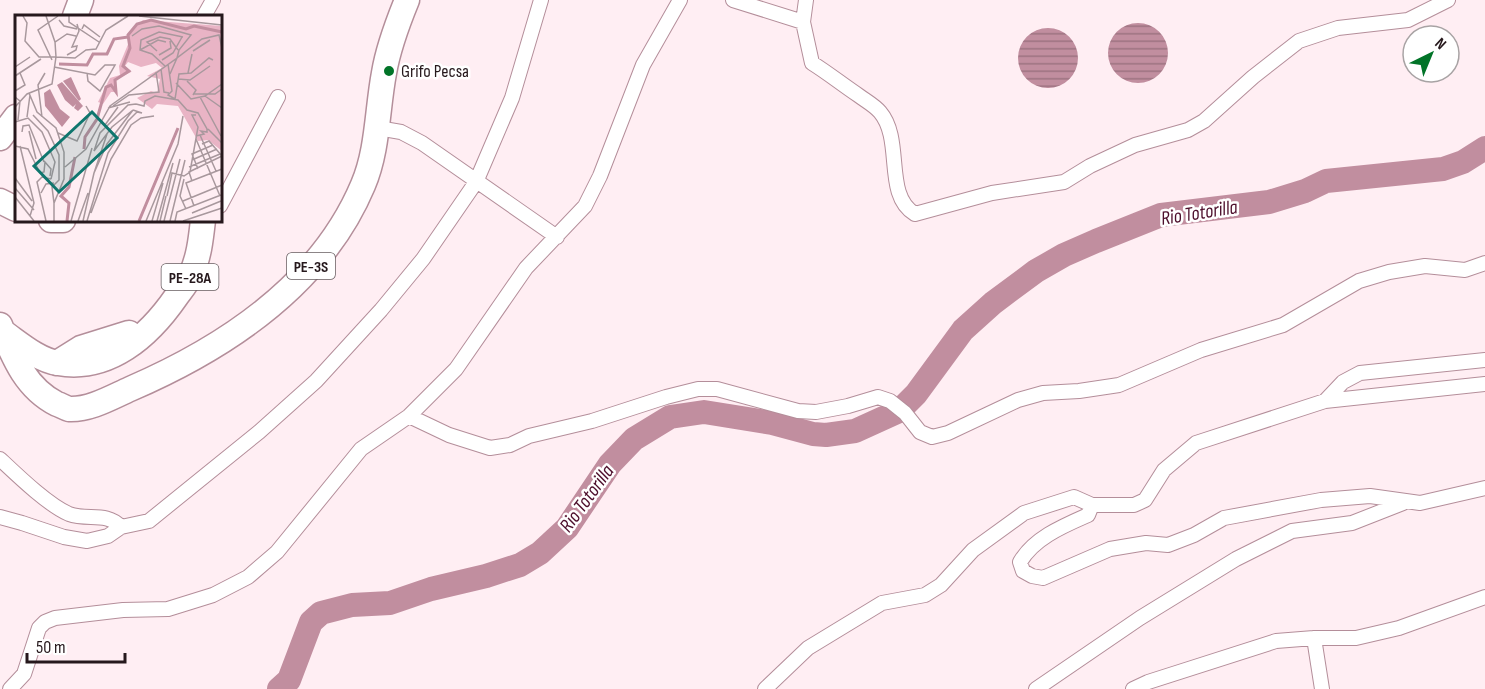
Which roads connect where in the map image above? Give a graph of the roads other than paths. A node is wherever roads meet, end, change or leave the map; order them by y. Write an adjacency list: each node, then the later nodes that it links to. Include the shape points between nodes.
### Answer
1 (213, 0): 8 (street)
2 (407, 0): 12 (highway, PE-3S, via 384,72)
3 (541, 0): 14 (street, via 512,98)
4 (680, 0): 19 (street, via 643,65 585,206)
5 (733, 0): 9 (street)
6 (806, 0): 9 (street)
7 (1448, 0): 9 (street, via 1408,20 1338,28 1299,41 1204,122 1135,145 1064,182 992,193 915,214 900,200 892,144 881,112 812,63)
8 (205, 15)
9 (803, 22)
10 (278, 97): 16 (street)
11 (15, 118): 13 (highway)
12 (378, 128): 14 (street, via 401,132 422,143); 26 (highway, PE-3S, via 363,184 340,227 305,274 259,317 152,380 95,404)
13 (0, 138)
14 (476, 182): 19 (street); 33 (street, via 423,260 316,381 149,521)
15 (0, 201): 17 (highway)
16 (222, 202)
17 (15, 208)
18 (202, 231): 23 (highway, PE-28A, via 191,274 165,313 139,340 124,351 89,365)
19 (557, 237): 27 (street, via 526,268 456,369)
20 (1485, 263): 27 (street, via 1465,270 1425,266 1359,281 1283,325 1201,350 1119,385 1044,393 1018,400 932,437 920,432 890,401 879,397 816,412 798,411 717,389 666,397 490,448)
21 (1, 328): 23 (highway, via 32,352); 26 (highway, via 20,371 49,400)
22 (1485, 360): 25 (street, via 1360,373 1343,382)
23 (57, 363): 26 (highway, via 59,387)
24 (1485, 384): 25 (street)
25 (1325, 401): 31 (street, via 1196,443 1164,470 1145,500 1134,505)
26 (68, 409)
27 (409, 416): 36 (street, via 361,449 277,552 248,577 213,595 168,609 123,610 45,622 39,628 24,674)
28 (0, 459): 33 (street, via 63,510 81,516 104,516)
29 (1485, 488): 30 (street, via 1420,503)
30 (1405, 502): 31 (street, via 1370,496 1321,500 1224,518 1168,545 1146,543 1110,549 1042,578 1023,572 1020,562 1025,554 1057,528 1088,515); 38 (street, via 1352,523 1292,531 1273,540 1140,618)
31 (1092, 505): 37 (street, via 1074,497 1024,513 973,550 941,585 925,595 882,603 808,648)
32 (0, 517): 33 (street, via 87,541 108,536)
33 (121, 527)
34 (1485, 597): 35 (street, via 1399,628 1356,638)
35 (1314, 638): 39 (street, via 1276,641); 40 (street)
36 (9, 689)
37 (765, 689)
38 (1036, 689)
39 (1133, 689)
40 (1322, 689)

